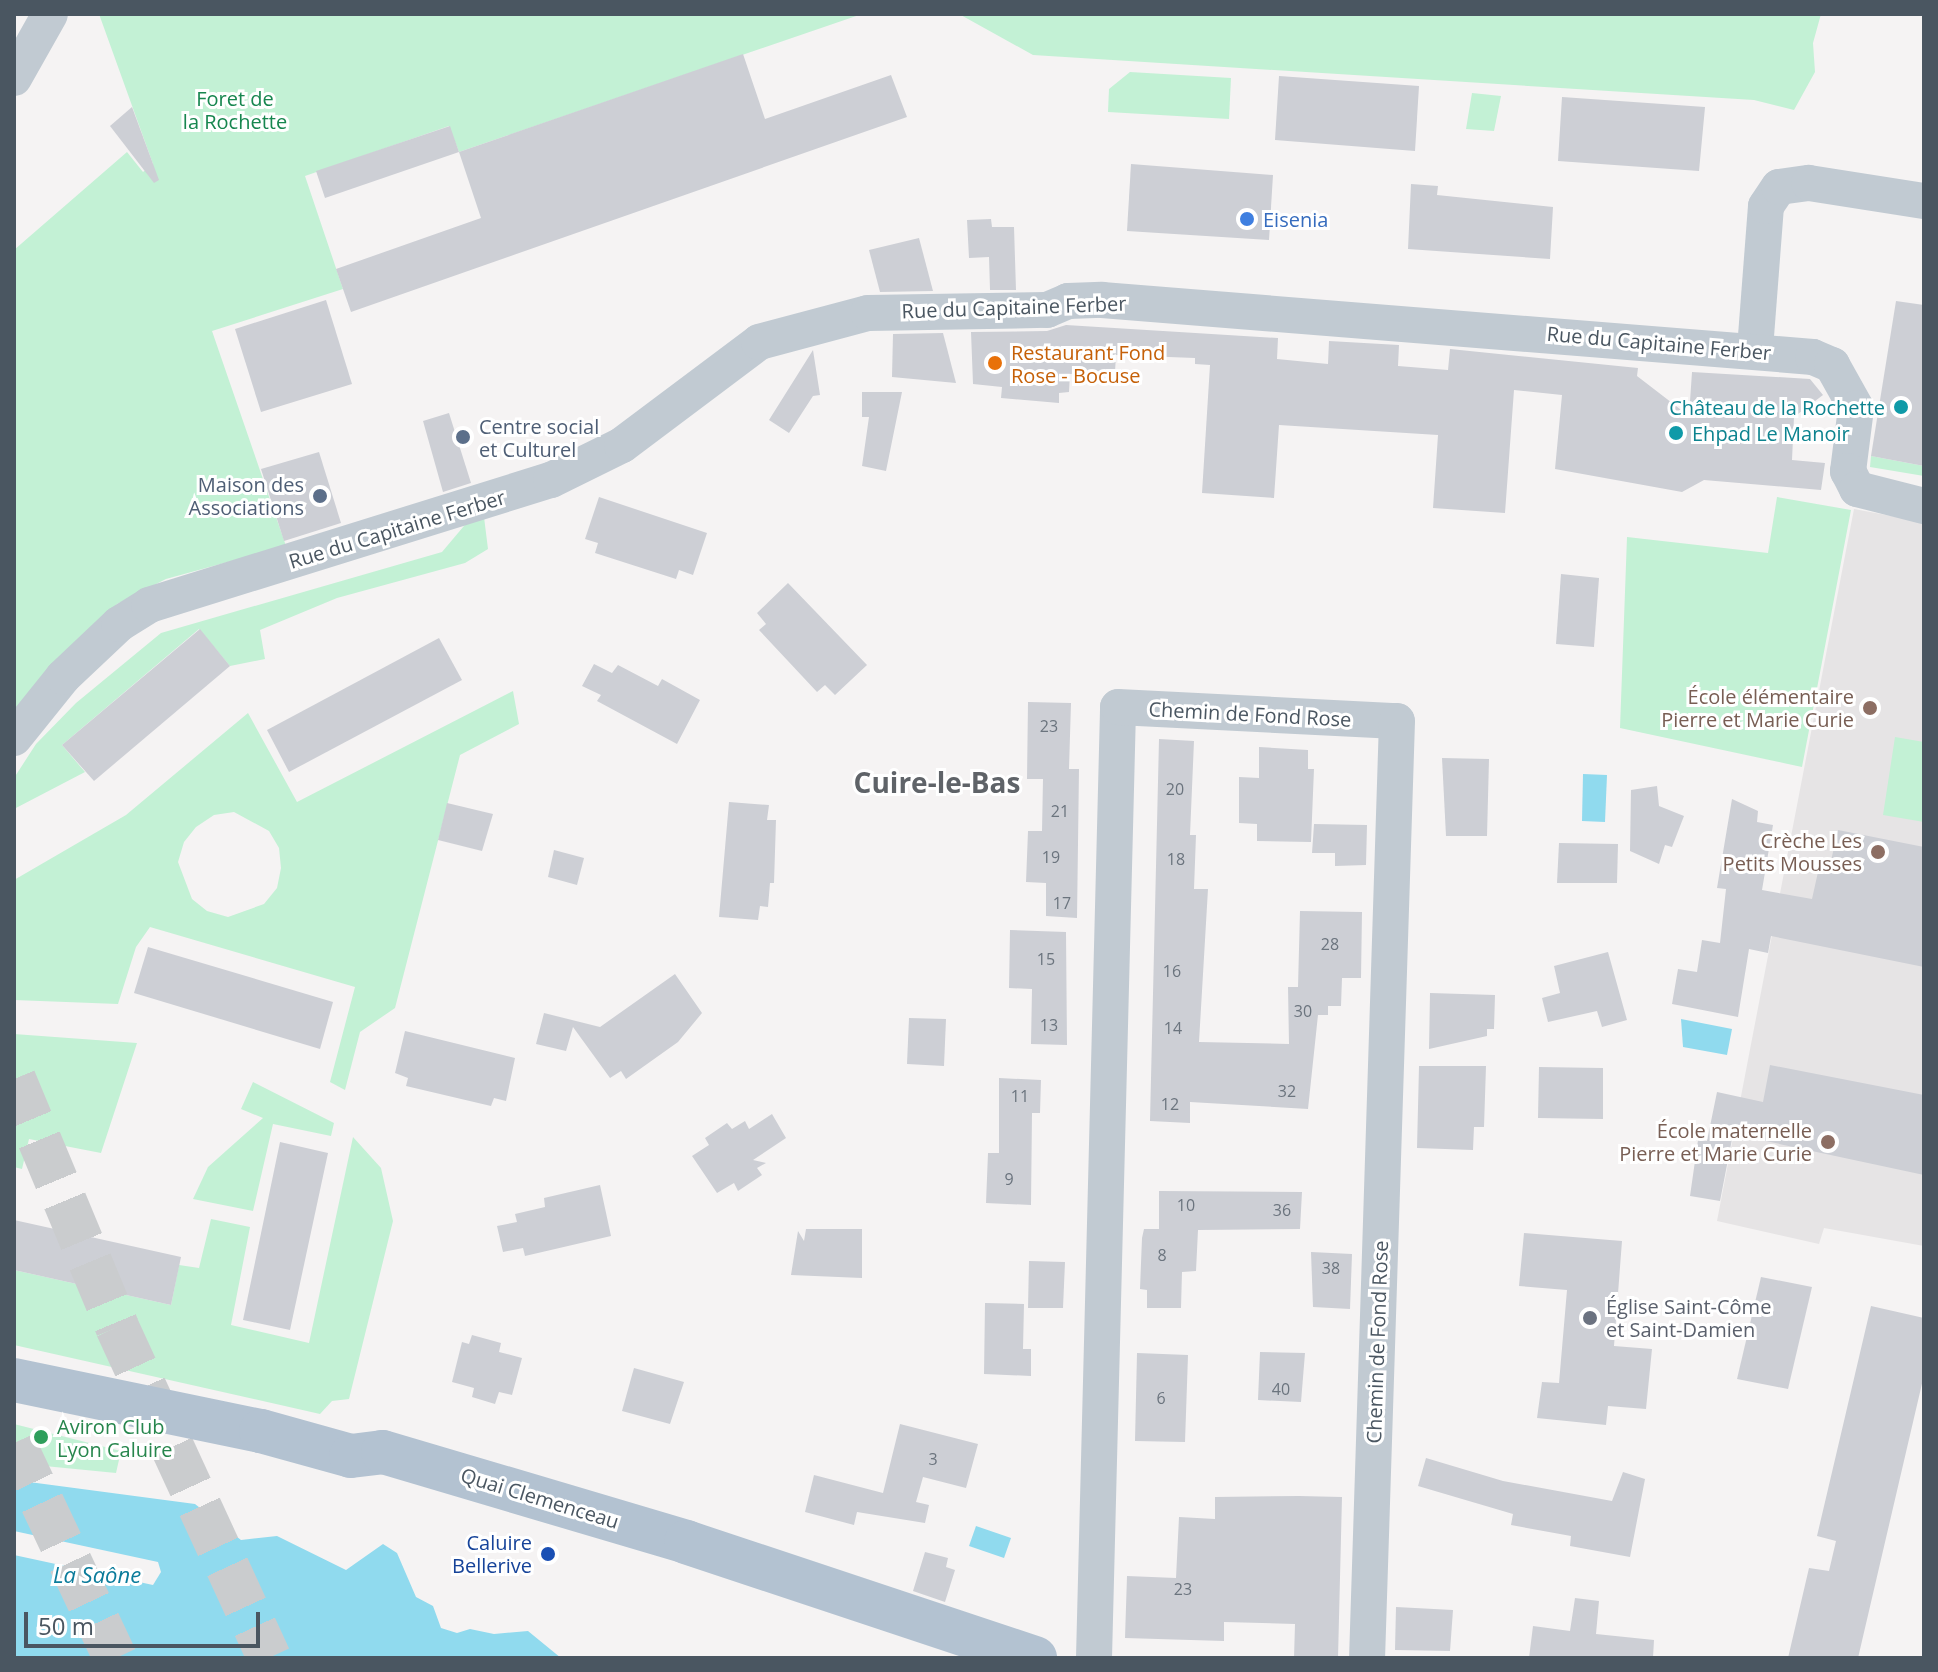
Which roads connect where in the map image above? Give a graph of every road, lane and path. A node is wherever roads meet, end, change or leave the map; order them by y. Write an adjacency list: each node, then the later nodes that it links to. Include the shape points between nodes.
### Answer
1 (50, 14): 2 (street)
2 (14, 78)
3 (1924, 201): 4 (street, via 1809,183 1779,187 1766,206)
4 (1755, 349): 5 (street, Rue du Capitaine Ferber, via 1832,365 1856,408 1850,479 1869,495); 6 (street, Rue du Capitaine Ferber, via 1102,300 1068,301 1047,310 954,308 825,321 759,342 622,445 551,480 149,605 119,624 63,677)
5 (1924, 506)
6 (14, 738)
7 (14, 1380): 8 (main road, Quai Clemenceau, via 261,1431 351,1456 383,1452)
8 (876, 1619): 9 (main road, Quai Clemenceau); 10 (main road, Quai Clemenceau)
9 (951, 1658)
10 (1035, 1658)
11 (1094, 1658): 12 (street, Chemin de Fond Rose, via 1118,707 1397,721)
12 (1367, 1658)

